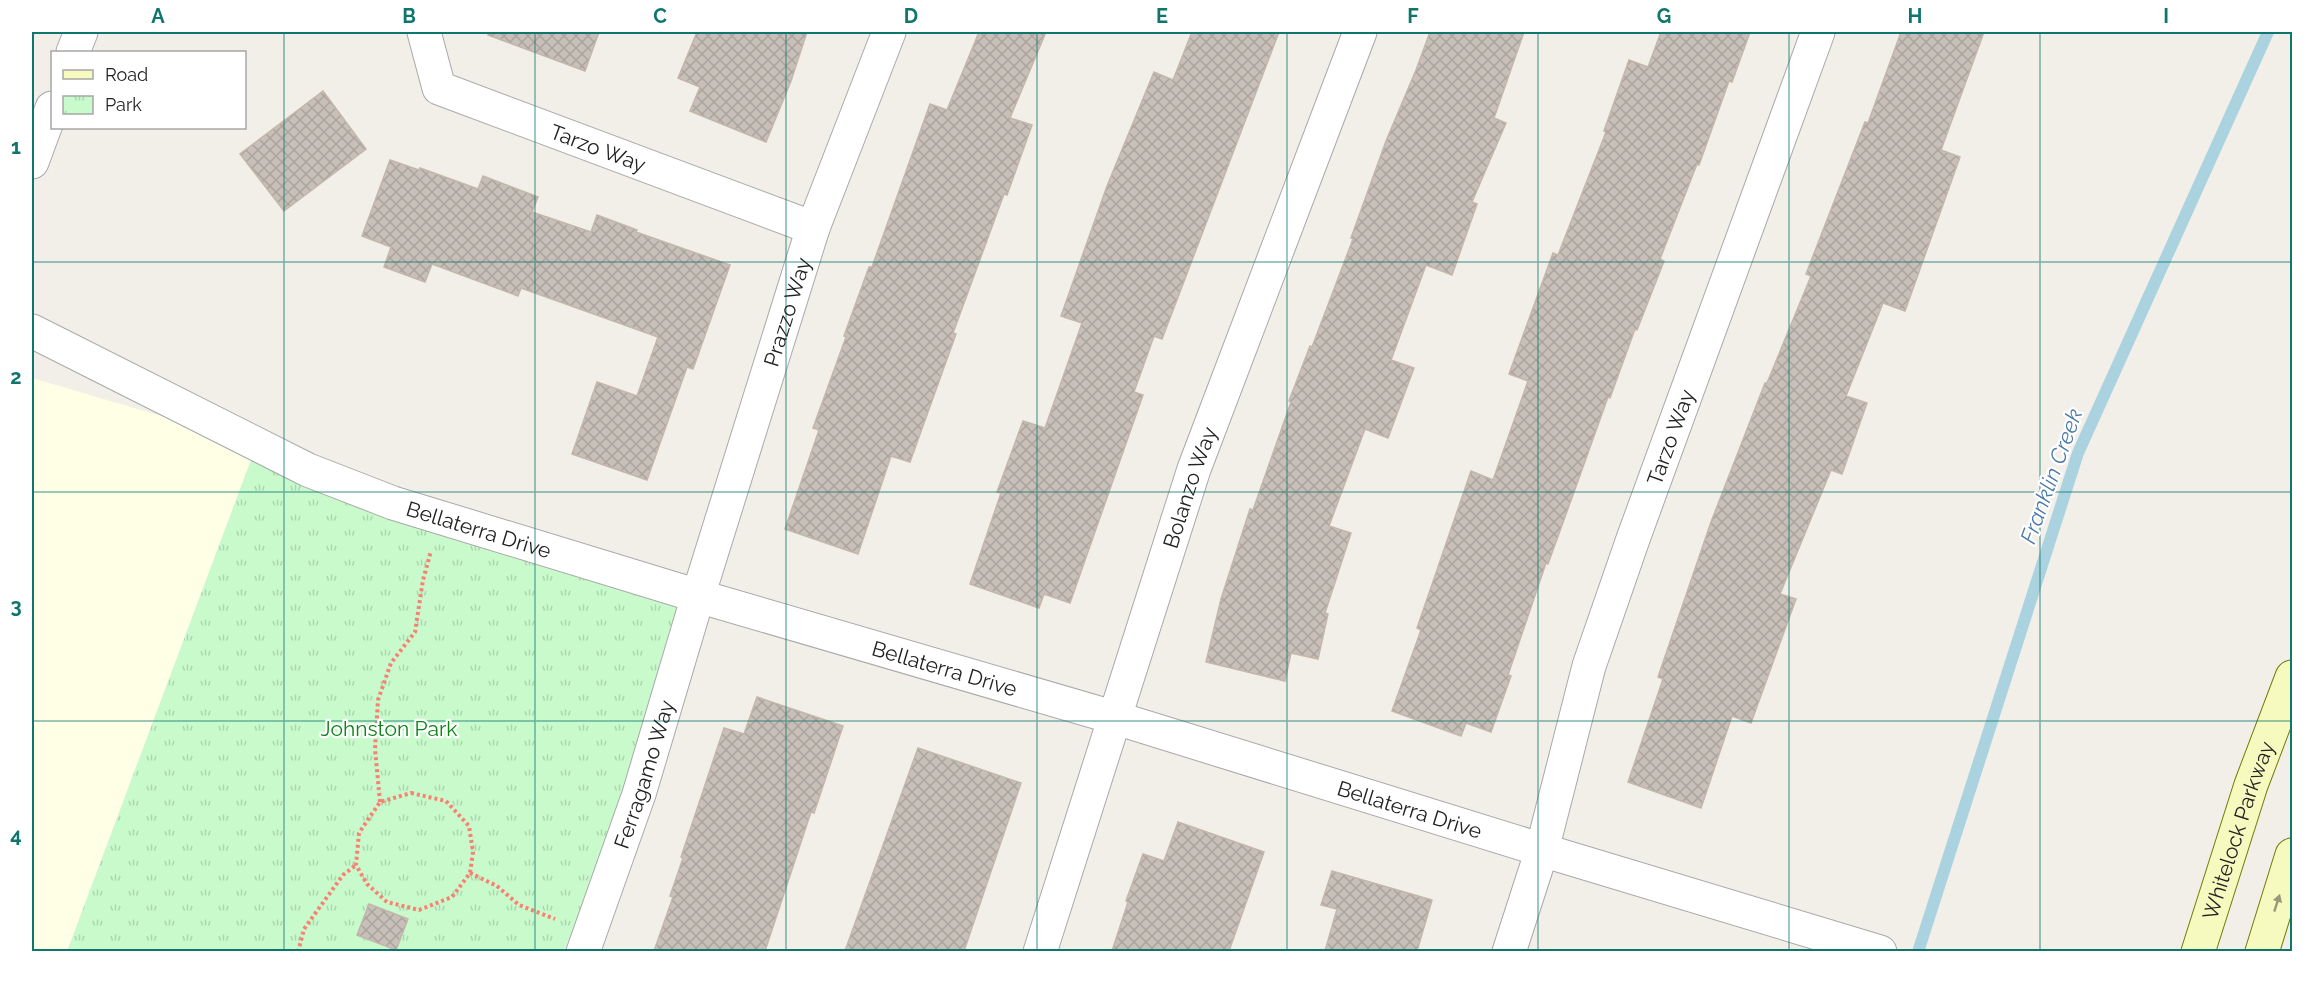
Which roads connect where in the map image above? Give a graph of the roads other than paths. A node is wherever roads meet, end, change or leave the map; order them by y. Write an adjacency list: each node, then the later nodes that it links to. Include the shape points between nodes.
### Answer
1 (81, 32): 6 (street)
2 (424, 32): 9 (street, Tarzo Way, via 439,88)
3 (889, 32): 9 (street, Prazzo Way)
4 (1360, 32): 13 (street, Bolanzo Way, via 1194,469)
5 (1818, 32): 14 (street, Tarzo Way, via 1589,666)
6 (73, 51)
7 (51, 111): 8 (street)
8 (32, 162)
9 (813, 228): 11 (street, Prazzo Way)
10 (32, 331): 11 (street, Bellaterra Drive, via 309,470 393,504)
11 (698, 596): 13 (street, Bellaterra Drive); 16 (street, Ferragamo Way, via 639,794)
12 (2292, 677): 20 (main road, Whitelock Parkway)
13 (1116, 718): 14 (street, Bellaterra Drive); 17 (street, Bolanzo Way)
14 (1542, 850): 18 (street); 19 (street, Bellaterra Drive)
15 (2292, 855): 21 (main road, one-way to 15)
16 (587, 942)
17 (1040, 951)
18 (1509, 951)
19 (1880, 951)
20 (2198, 951)
21 (2262, 951)

